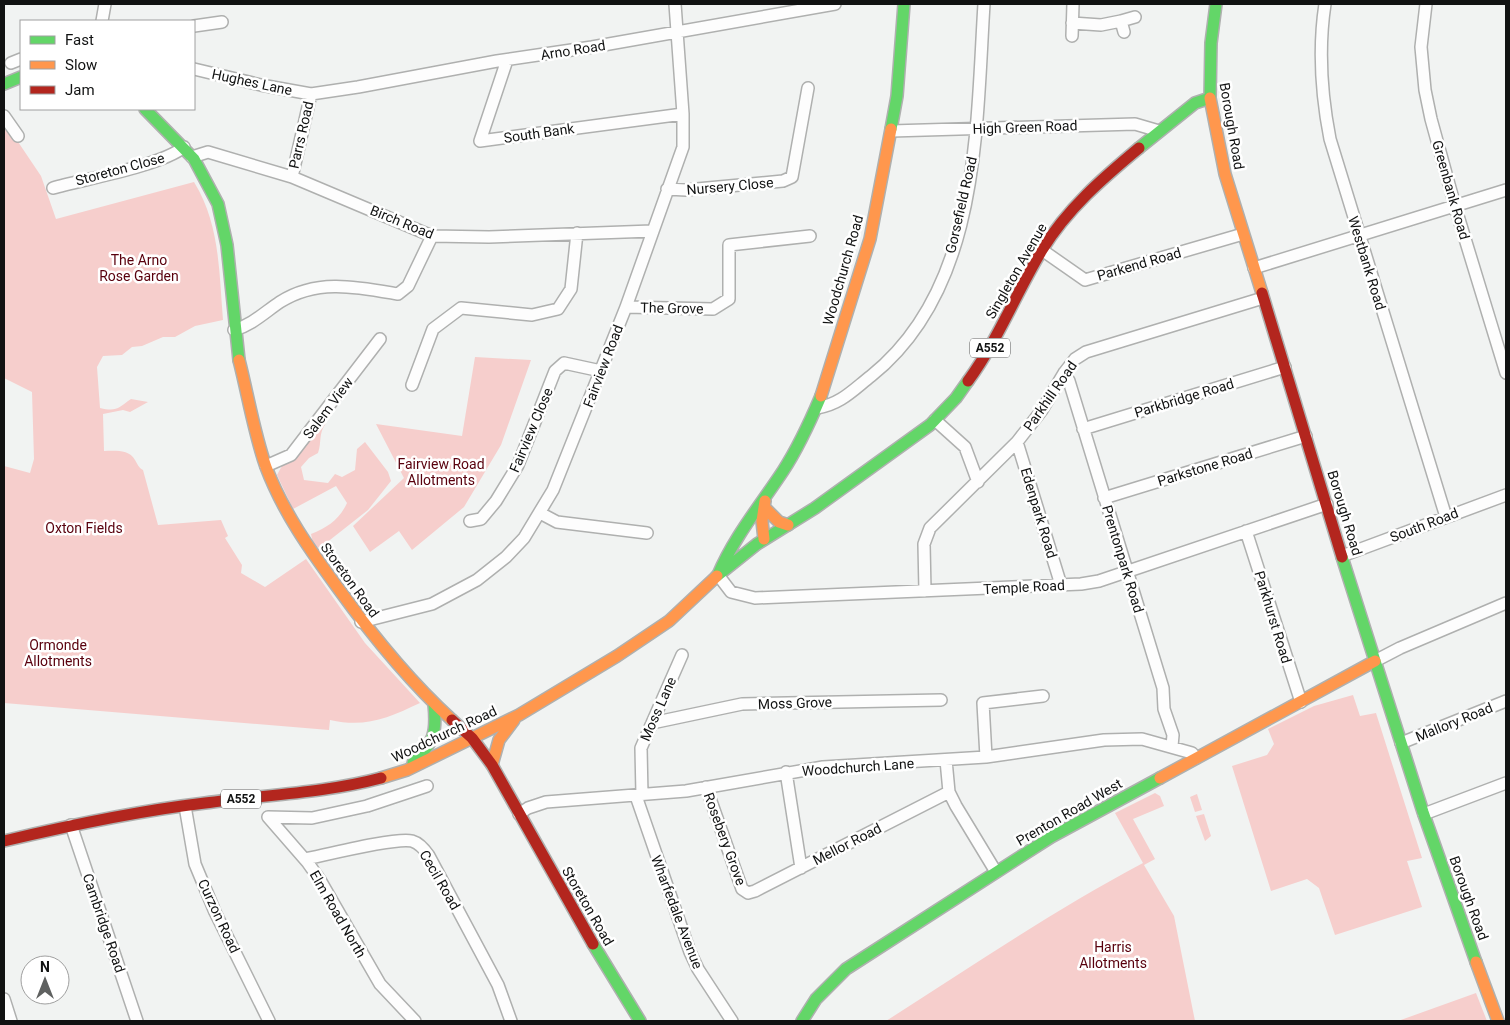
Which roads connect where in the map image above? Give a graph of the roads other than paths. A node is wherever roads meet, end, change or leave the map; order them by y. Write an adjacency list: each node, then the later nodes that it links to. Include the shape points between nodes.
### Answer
1 (105, 4): 11 (street)
2 (675, 4): 15 (street, Fairview Road)
3 (835, 4): 15 (street, Arno Road)
4 (904, 4): 28 (main road, Woodchurch Road)
5 (984, 4): 27 (street, Gorsefield Road)
6 (1073, 4): 13 (street)
7 (1216, 4): 23 (main road, Borough Road, via 1210,43)
8 (1325, 4): 43 (street, Westbank Road, via 1320,40 1324,112)
9 (1426, 4): 37 (street, Greenbank Road, via 1421,47 1425,90)
10 (1135, 17): 13 (street, via 1122,27)
11 (102, 20)
12 (222, 22): 14 (street)
13 (1072, 24): 16 (street)
14 (195, 26)
15 (677, 31): 17 (street, Arno Road); 25 (street, Fairview Road)
16 (1072, 36)
17 (507, 60): 22 (street, Arno Road); 25 (street, South Bank, via 480,141)
18 (195, 69): 22 (street, Hughes Lane)
19 (20, 76): 20 (main road)
20 (4, 84)
21 (808, 88): 35 (street, Nursery Close, via 792,177 784,181)
22 (311, 94): 33 (street, Parrs Road)
23 (1210, 98): 29 (main road, Singleton Avenue / A552, via 1195,103); 40 (main road, Borough Road, via 1225,174)
24 (146, 110): 31 (main road, Storeton Road)
25 (683, 114): 35 (street, Fairview Road, via 682,147)
26 (4, 116): 30 (street)
27 (976, 129): 28 (street, High Green Road); 29 (street, High Green Road, via 1135,124); 55 (street, Gorsefield Road, via 972,170 958,232 940,288 919,324 884,366 834,405)
28 (891, 131): 55 (main road, Woodchurch Road, via 865,257)
29 (1159, 131): 44 (main road, Singleton Avenue / A552, via 1070,211)
30 (18, 136)
31 (184, 147): 32 (main road, Storeton Road); 34 (street, Storeton Close, via 156,160 66,179)
32 (192, 156): 33 (street, Birch Road, via 208,152); 48 (main road, Storeton Road, via 214,193 223,223)
33 (292, 177): 41 (street, Birch Road)
34 (53, 188)
35 (667, 189): 38 (street, Fairview Road)
36 (1506, 190): 37 (street)
37 (1454, 206): 43 (street); 53 (street, Greenbank Road)
38 (652, 231): 39 (street, Birch Road); 47 (street, Fairview Road)
39 (577, 233): 41 (street, Birch Road); 54 (street, via 571,289 558,309 532,315 461,308 433,329)
40 (1243, 234): 44 (street, Parkend Road, via 1085,280); 45 (main road, Borough Road)
41 (432, 236): 48 (street, via 408,286 398,294 337,285 309,289)
42 (810, 236): 47 (street, The Grove, via 729,245 728,300 713,309)
43 (1358, 236): 45 (street); 67 (street, Westbank Road)
44 (1042, 250): 56 (main road, Singleton Avenue / A552, via 984,359 956,398)
45 (1254, 268): 46 (main road, Borough Road)
46 (1264, 298): 50 (main road, Borough Road); 52 (street, Parkhill Road, via 1086,352 1075,359)
47 (626, 307): 51 (street, Fairview Road)
48 (234, 330): 60 (main road, Storeton Road)
49 (380, 339): 60 (street, Salem View, via 291,455)
50 (1285, 367): 57 (street, Parkbridge Road); 58 (main road, Borough Road)
51 (601, 371): 66 (street, Fairview Road, via 570,451); 68 (street, Fairview Close, via 564,363 555,371 518,465 481,519)
52 (1064, 373): 57 (street, Prentonpark Road); 59 (street, Parkhill Road, via 1042,410)
53 (1506, 373)
54 (412, 385)
55 (817, 408): 64 (main road, Woodchurch Road)
56 (935, 420): 61 (street, via 965,447); 70 (main road, Singleton Avenue / A552, via 891,455)
57 (1083, 429): 63 (street, Prentonpark Road)
58 (1306, 436): 63 (street, Parkstone Road); 65 (main road, Borough Road)
59 (1017, 442): 61 (street, Parkhill Road); 77 (street, Edenpark Road)
60 (266, 466): 80 (main road, Storeton Road, via 303,540)
61 (978, 482): 78 (street, Parkhill Road, via 930,528 924,544)
62 (1506, 494): 67 (street, South Road)
63 (1104, 498): 75 (street, Prentonpark Road)
64 (765, 504): 69 (main road, Woodchurch Road); 70 (main road, via 779,522); 73 (main road)
65 (1327, 504): 71 (street, Temple Road); 74 (main road, Borough Road)
66 (540, 513): 72 (street, via 557,522); 80 (street, Fairview Road, via 512,551 477,580 432,604)
67 (1446, 517): 74 (street, South Road)
68 (470, 521)
69 (748, 524): 73 (main road); 76 (main road, Woodchurch Road, via 727,552)
70 (788, 525): 73 (main road, Singleton Avenue / A552)
71 (1246, 531): 75 (street, Temple Road); 86 (street, Parkhurst Road)
72 (648, 533)
73 (761, 542): 76 (main road, Woodchurch Road / A552)
74 (1342, 556): 82 (main road, Borough Road)
75 (1127, 572): 77 (street, Temple Road, via 1100,580); 92 (street, Prentonpark Road, via 1162,688 1164,709 1173,735)
76 (718, 575): 78 (street, Temple Road, via 732,592 755,598); 88 (main road, Woodchurch Road / A552, via 655,631)
77 (1061, 585): 78 (street, Temple Road)
78 (925, 591)
79 (1506, 603): 82 (street)
80 (361, 622): 87 (main road, Storeton Road)
81 (682, 654): 89 (street, Moss Lane)
82 (1375, 661): 86 (main road, Prenton Road West); 91 (main road, Borough Road)
83 (1043, 696): 93 (street, via 983,704)
84 (941, 700): 89 (street, Moss Grove, via 742,704)
85 (1506, 701): 91 (street, Mallory Road)
86 (1301, 702): 94 (main road, Prenton Road West)
87 (434, 704): 90 (main road, Storeton Road); 97 (main road, via 437,730 432,743)
88 (519, 715): 90 (main road, Woodchurch Road / A552); 96 (main road, via 501,734)
89 (652, 723): 103 (street, Moss Lane, via 641,748)
90 (472, 738): 96 (main road, Storeton Road); 97 (main road, Woodchurch Road / A552)
91 (1401, 743): 106 (main road, Borough Road)
92 (1172, 746): 93 (street, Woodchurch Lane, via 1129,738); 94 (street, Woodchurch Lane, via 1192,753)
93 (986, 757): 95 (street, Woodchurch Lane)
94 (1196, 758): 111 (main road, Prenton Road West, via 1051,837)
95 (946, 760): 98 (street, Woodchurch Lane); 102 (street)
96 (492, 765): 105 (main road, Storeton Road)
97 (407, 770): 104 (main road, Woodchurch Road / A552, via 355,784)
98 (786, 772): 101 (street, Woodchurch Lane); 110 (street)
99 (1506, 785): 106 (street)
100 (427, 786): 109 (street, Elm Road North, via 367,806 312,818 268,817)
101 (706, 787): 103 (street, Woodchurch Lane); 112 (street, Rosebery Grove)
102 (949, 792): 110 (street, Mellor Road); 111 (street)
103 (639, 796): 105 (street, Woodchurch Lane, via 546,802); 120 (street, Wharfedale Avenue, via 690,952)
104 (184, 806): 107 (main road, Woodchurch Road / A552); 116 (street, Curzon Road, via 194,864)
105 (519, 814): 119 (main road, Storeton Road)
106 (1424, 814): 122 (main road, Borough Road)
107 (71, 826): 108 (main road, Woodchurch Road / A552); 115 (street, Cambridge Road)
108 (4, 841)
109 (305, 859): 117 (street, Elm Road North, via 380,984); 118 (street, Cecil Road, via 392,842 412,841 420,846 429,856 498,984)
110 (801, 868): 112 (street, Mellor Road, via 755,891)
111 (996, 872): 121 (main road, Prenton Road West, via 846,969 816,999)
112 (744, 892)
113 (4, 1000): 114 (street)
114 (11, 1021)
115 (137, 1021)
116 (269, 1021)
117 (415, 1021)
118 (511, 1021)
119 (640, 1021)
120 (732, 1021)
121 (802, 1021)
122 (1498, 1021)

